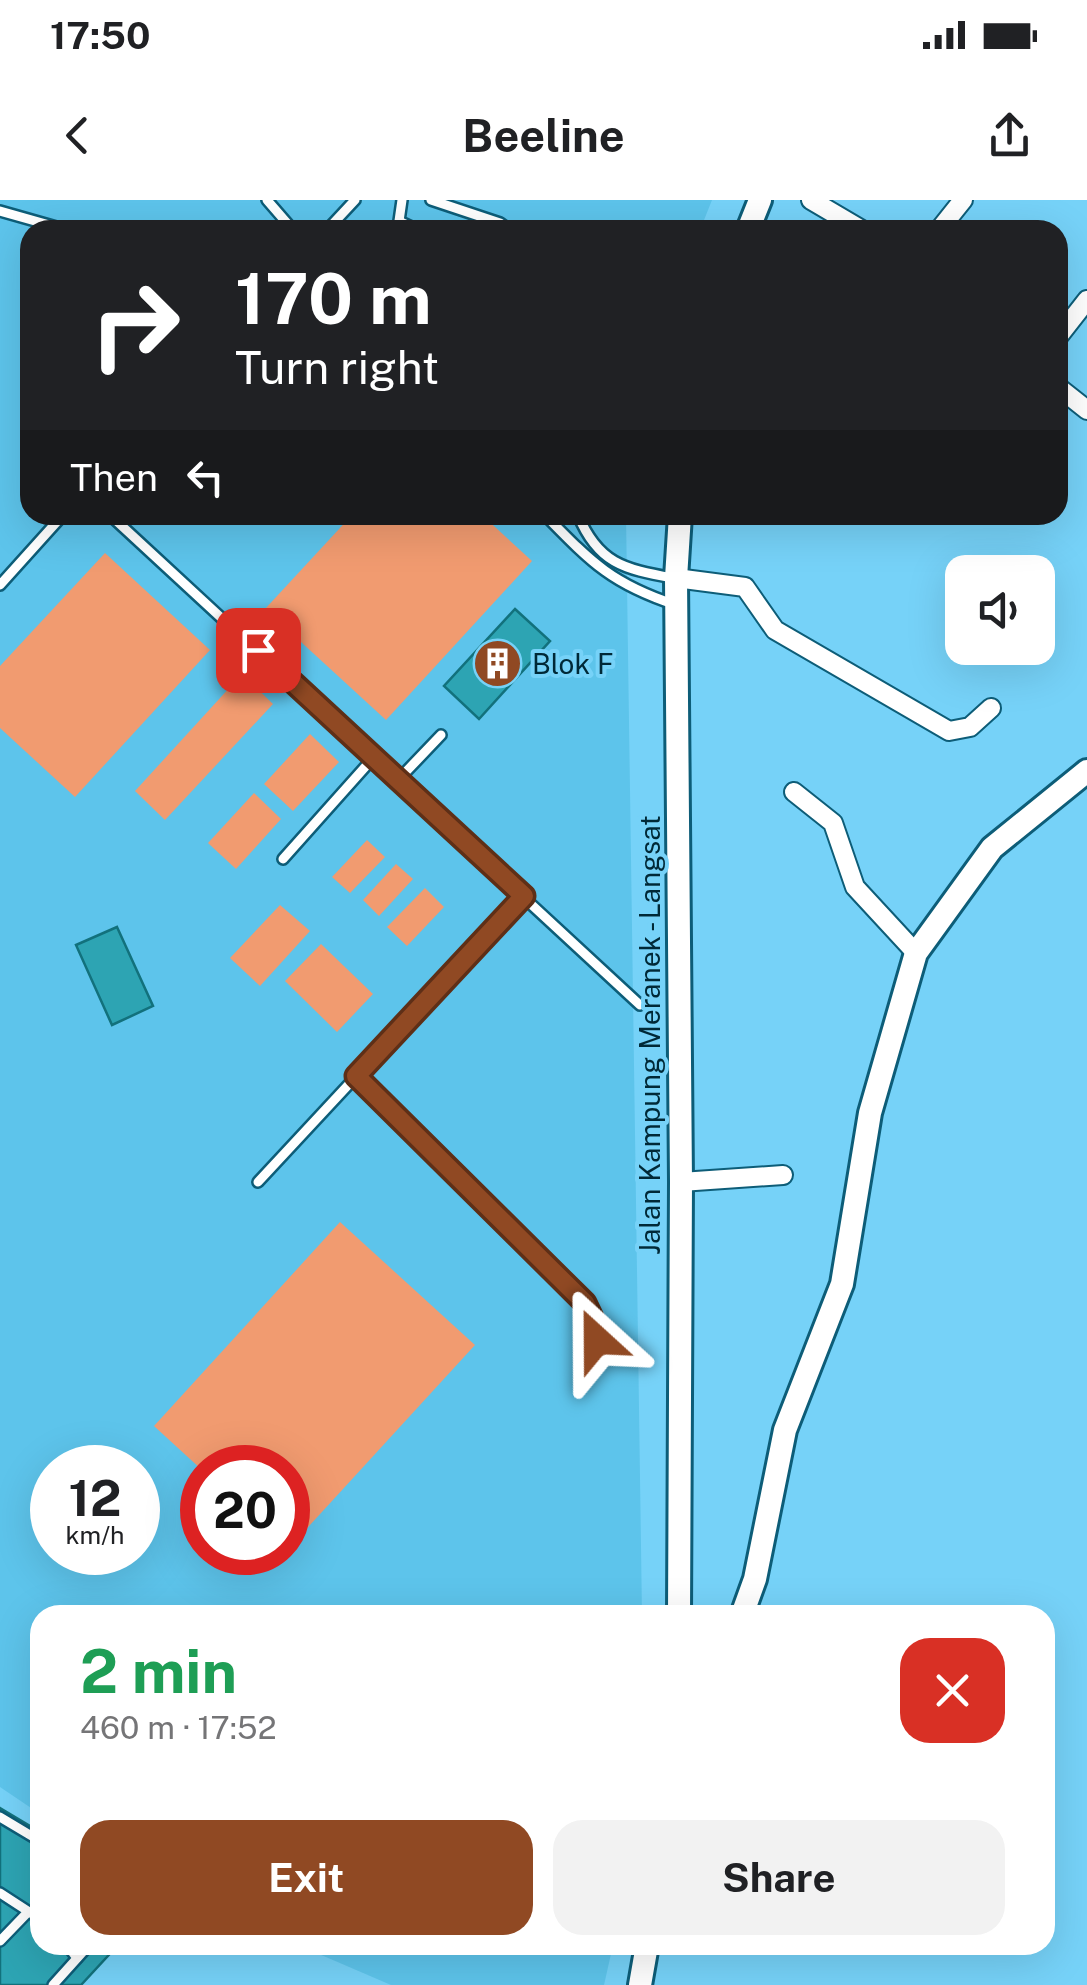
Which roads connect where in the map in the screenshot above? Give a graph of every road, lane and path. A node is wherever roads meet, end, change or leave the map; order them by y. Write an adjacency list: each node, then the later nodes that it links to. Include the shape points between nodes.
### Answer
1 (266, 200): 8 (lane)
2 (354, 200): 9 (lane)
3 (431, 200): 10 (lane)
4 (811, 200): 11 (street)
5 (963, 200): 12 (street)
6 (0, 211): 7 (lane)
7 (32, 220)
8 (284, 220)
9 (336, 220)
10 (491, 220)
11 (845, 220)
12 (947, 220)
13 (1087, 300): 14 (street)
14 (1068, 324)
15 (54, 525): 23 (lane)
16 (121, 525): 27 (lane)
17 (555, 525): 21 (lane)
18 (582, 525): 20 (lane)
19 (679, 525): 22 (main road, Jalan Kampung Meranek - Langsat)
20 (584, 531): 21 (lane); 22 (lane, via 610,560)
21 (572, 542): 24 (lane, via 617,582)
22 (676, 578): 24 (main road, Jalan Kampung Meranek - Langsat); 25 (street, via 745,586 775,630 949,731 970,728)
23 (0, 585)
24 (678, 606): 38 (main road, Jalan Kampung Meranek - Langsat)
25 (991, 708)
26 (441, 735): 29 (lane)
27 (374, 757): 29 (lane); 31 (lane)
28 (1087, 771): 33 (main road, via 992,848)
29 (399, 779): 32 (lane)
30 (794, 792): 33 (street, via 833,824 854,887)
31 (283, 859)
32 (524, 896): 34 (lane); 35 (lane)
33 (916, 953): 41 (main road, via 870,1113 842,1284 786,1430)
34 (640, 1005)
35 (356, 1076): 37 (lane); 39 (lane, via 590,1310 597,1340)
36 (784, 1174): 38 (street)
37 (258, 1182)
38 (681, 1182): 40 (main road, Jalan Kampung Meranek - Langsat)
39 (584, 1368)
40 (679, 1605)
41 (746, 1605)
42 (0, 1817): 43 (lane)
43 (30, 1835)
44 (0, 1893): 45 (lane)
45 (28, 1912): 46 (lane)
46 (0, 1941)
47 (75, 1955): 50 (lane)
48 (81, 1955): 50 (lane)
49 (645, 1955): 52 (main road)
50 (78, 1958): 51 (lane)
51 (53, 1985)
52 (640, 1985)

